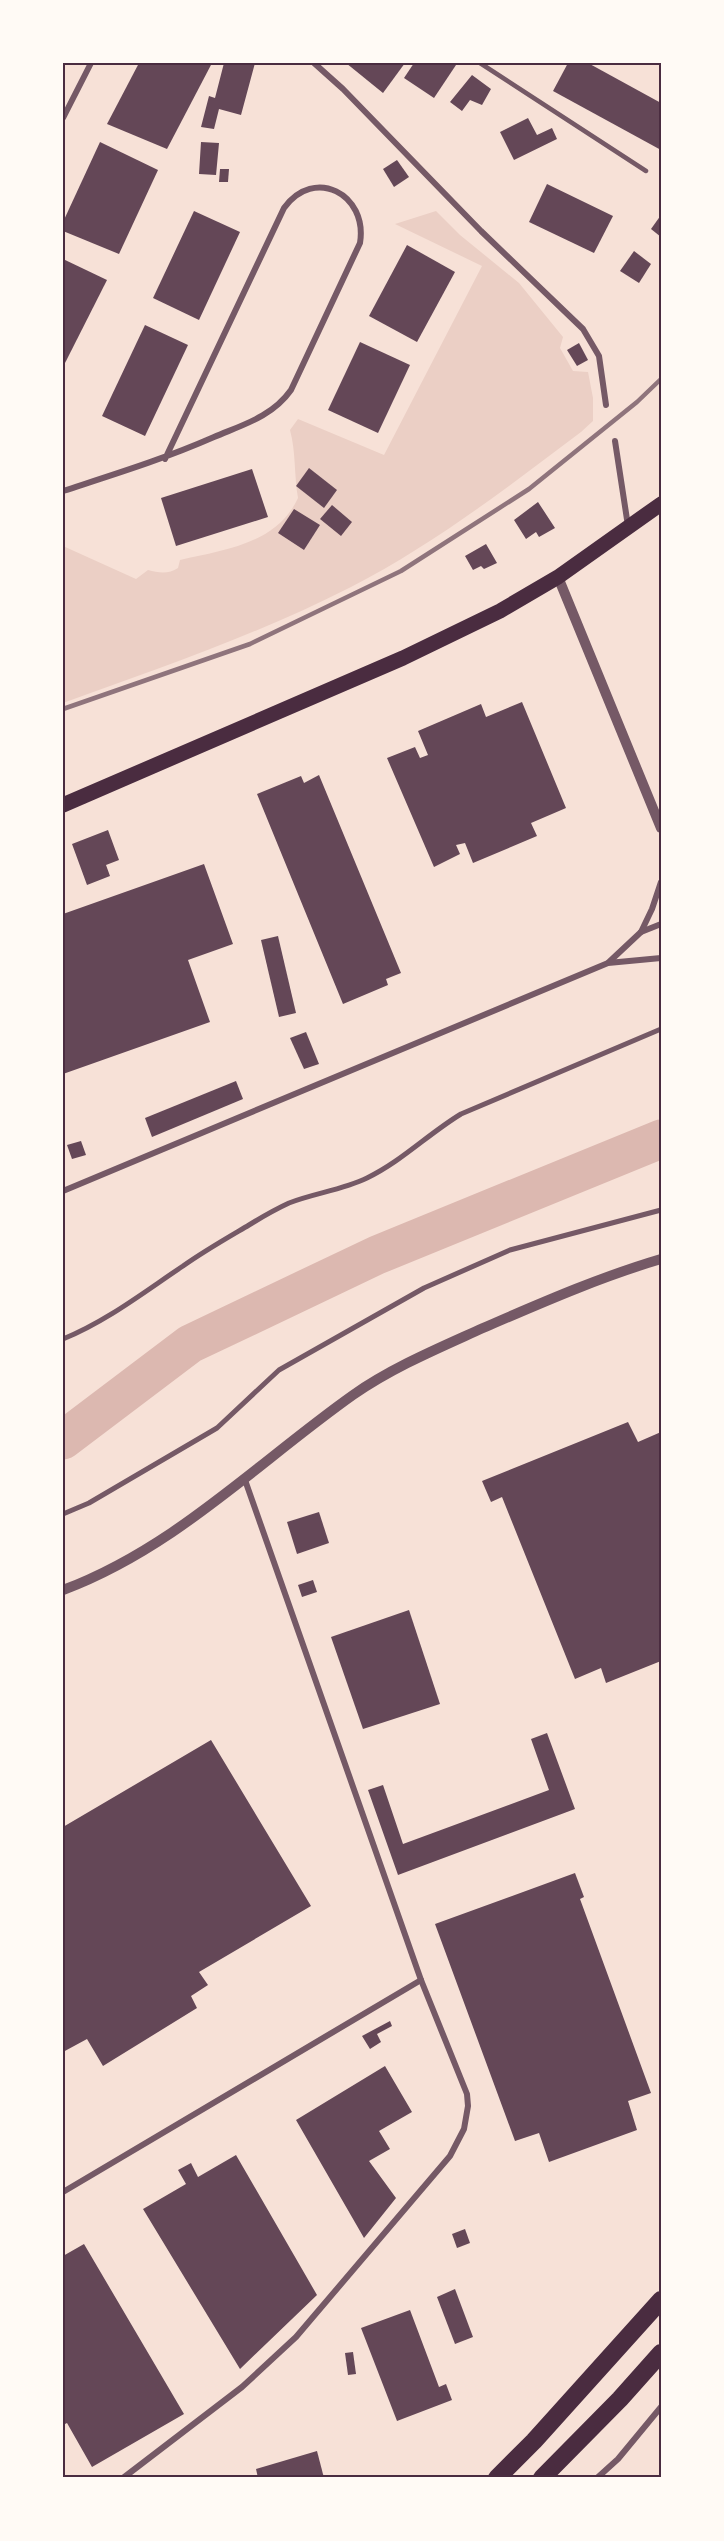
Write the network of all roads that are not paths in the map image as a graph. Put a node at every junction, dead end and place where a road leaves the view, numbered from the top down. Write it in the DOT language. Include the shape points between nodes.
graph roads {
  1 [pos="91,63"];
  2 [pos="314,63"];
  3 [pos="480,63"];
  4 [pos="63,118"];
  5 [pos="646,171"];
  6 [pos="606,405"];
  7 [pos="615,441"];
  8 [pos="165,459"];
  9 [pos="63,491"];
  10 [pos="661,504"];
  11 [pos="629,528"];
  12 [pos="558,577"];
  13 [pos="63,805"];
  14 [pos="661,828"];
  15 [pos="661,882"];
  16 [pos="661,924"];
  17 [pos="641,932"];
  18 [pos="660,957"];
  19 [pos="608,963"];
  20 [pos="661,1029"];
  21 [pos="63,1191"];
  22 [pos="661,1210"];
  23 [pos="661,1259"];
  24 [pos="63,1339"];
  25 [pos="245,1480"];
  26 [pos="63,1514"];
  27 [pos="63,1590"];
  28 [pos="422,1980"];
  29 [pos="63,2192"];
  30 [pos="661,2300"];
  31 [pos="661,2353"];
  32 [pos="661,2407"];
  33 [pos="123,2478"];
  34 [pos="497,2478"];
  35 [pos="542,2478"];
  36 [pos="597,2478"];
  1 -- 4 [label="street"];
  2 -- 6 [label="street" via="583,328 599,356"];
  3 -- 5 [label="lane"];
  7 -- 11 [label="street"];
  8 -- 8 [label="street" via="252,422 287,396 360,243 358,211 343,194 315,188 294,197 284,208"];
  8 -- 9 [label="street"];
  10 -- 11 [label="main road"];
  11 -- 12 [label="main road"];
  12 -- 13 [label="main road" via="500,611 403,658"];
  12 -- 14 [label="street"];
  15 -- 17 [label="street"];
  16 -- 17 [label="street"];
  17 -- 19 [label="street"];
  18 -- 19 [label="street"];
  19 -- 21 [label="street"];
  20 -- 24 [label="street" via="461,1114 398,1161 335,1191 290,1203 213,1247 81,1332"];
  22 -- 26 [label="street" via="510,1250 424,1288 279,1370 218,1428"];
  23 -- 25 [label="street" via="528,1308 395,1369 354,1394"];
  25 -- 27 [label="street" via="144,1551"];
  25 -- 28 [label="street"];
  28 -- 29 [label="street"];
  28 -- 33 [label="street" via="467,2094 467,2117 459,2143 296,2337 242,2387"];
  30 -- 34 [label="highway"];
  31 -- 35 [label="highway"];
  32 -- 36 [label="street"];
}
